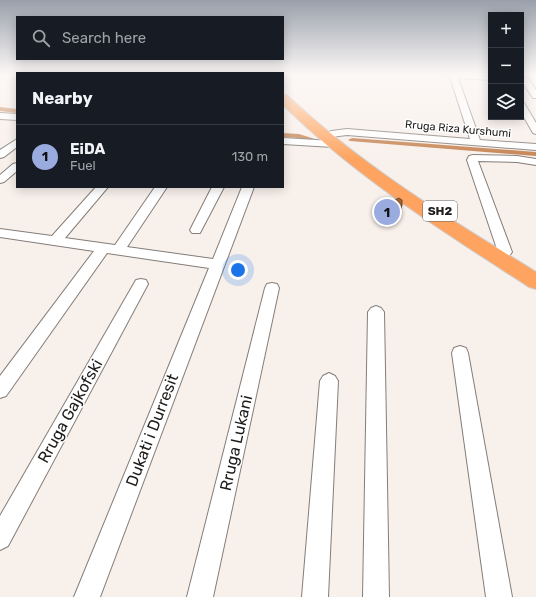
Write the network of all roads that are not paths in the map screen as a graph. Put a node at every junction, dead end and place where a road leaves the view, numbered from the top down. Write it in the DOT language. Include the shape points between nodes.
graph roads {
  1 [pos="289,103"];
  2 [pos="296,103"];
  3 [pos="463,103"];
  4 [pos="524,110"];
  5 [pos="2,117"];
  6 [pos="16,117"];
  7 [pos="536,131"];
  8 [pos="332,139"];
  9 [pos="284,141"];
  10 [pos="476,142"];
  11 [pos="16,143"];
  12 [pos="536,147"];
  13 [pos="0,155"];
  14 [pos="533,161"];
  15 [pos="16,167"];
  16 [pos="536,172"];
  17 [pos="0,180"];
  18 [pos="101,188"];
  19 [pos="160,188"];
  20 [pos="217,188"];
  21 [pos="248,188"];
  22 [pos="196,230"];
  23 [pos="2,236"];
  24 [pos="55,241"];
  25 [pos="103,248"];
  26 [pos="118,250"];
  27 [pos="505,252"];
  28 [pos="217,264"];
  29 [pos="536,269"];
  30 [pos="536,282"];
  31 [pos="141,284"];
  32 [pos="272,288"];
  33 [pos="376,312"];
  34 [pos="460,353"];
  35 [pos="329,381"];
  36 [pos="0,390"];
  37 [pos="0,538"];
  38 [pos="87,597"];
  39 [pos="200,597"];
  40 [pos="315,597"];
  41 [pos="376,597"];
  42 [pos="498,597"];
  1 -- 8 [label="highway, SH2"];
  2 -- 8 [label="highway, SH2"];
  3 -- 10 [label="street"];
  4 -- 7 [label="street"];
  5 -- 6 [label="street"];
  8 -- 9 [label="street, Rruga Riza Kurshumi"];
  8 -- 10 [label="street, Rruga Riza Kurshumi" via="347,132"];
  8 -- 27 [label="highway, SH2"];
  8 -- 30 [label="highway, SH2" via="384,182"];
  10 -- 12 [label="street, Rruga Riza Kurshumi"];
  11 -- 13 [label="street"];
  14 -- 16 [label="street"];
  14 -- 27 [label="street" via="472,158"];
  15 -- 17 [label="street"];
  18 -- 24 [label="street"];
  19 -- 26 [label="street"];
  20 -- 22 [label="street"];
  21 -- 28 [label="street, Dukati i Durresit"];
  23 -- 24 [label="street"];
  24 -- 25 [label="street"];
  25 -- 26 [label="street"];
  25 -- 36 [label="street"];
  26 -- 28 [label="street"];
  27 -- 29 [label="highway, SH2"];
  28 -- 38 [label="street, Dukati i Durresit"];
  31 -- 37 [label="street, Rruga Gajkofski"];
  32 -- 39 [label="street, Rruga Lukani"];
  33 -- 41 [label="street"];
  34 -- 42 [label="street"];
  35 -- 40 [label="street"];
}
